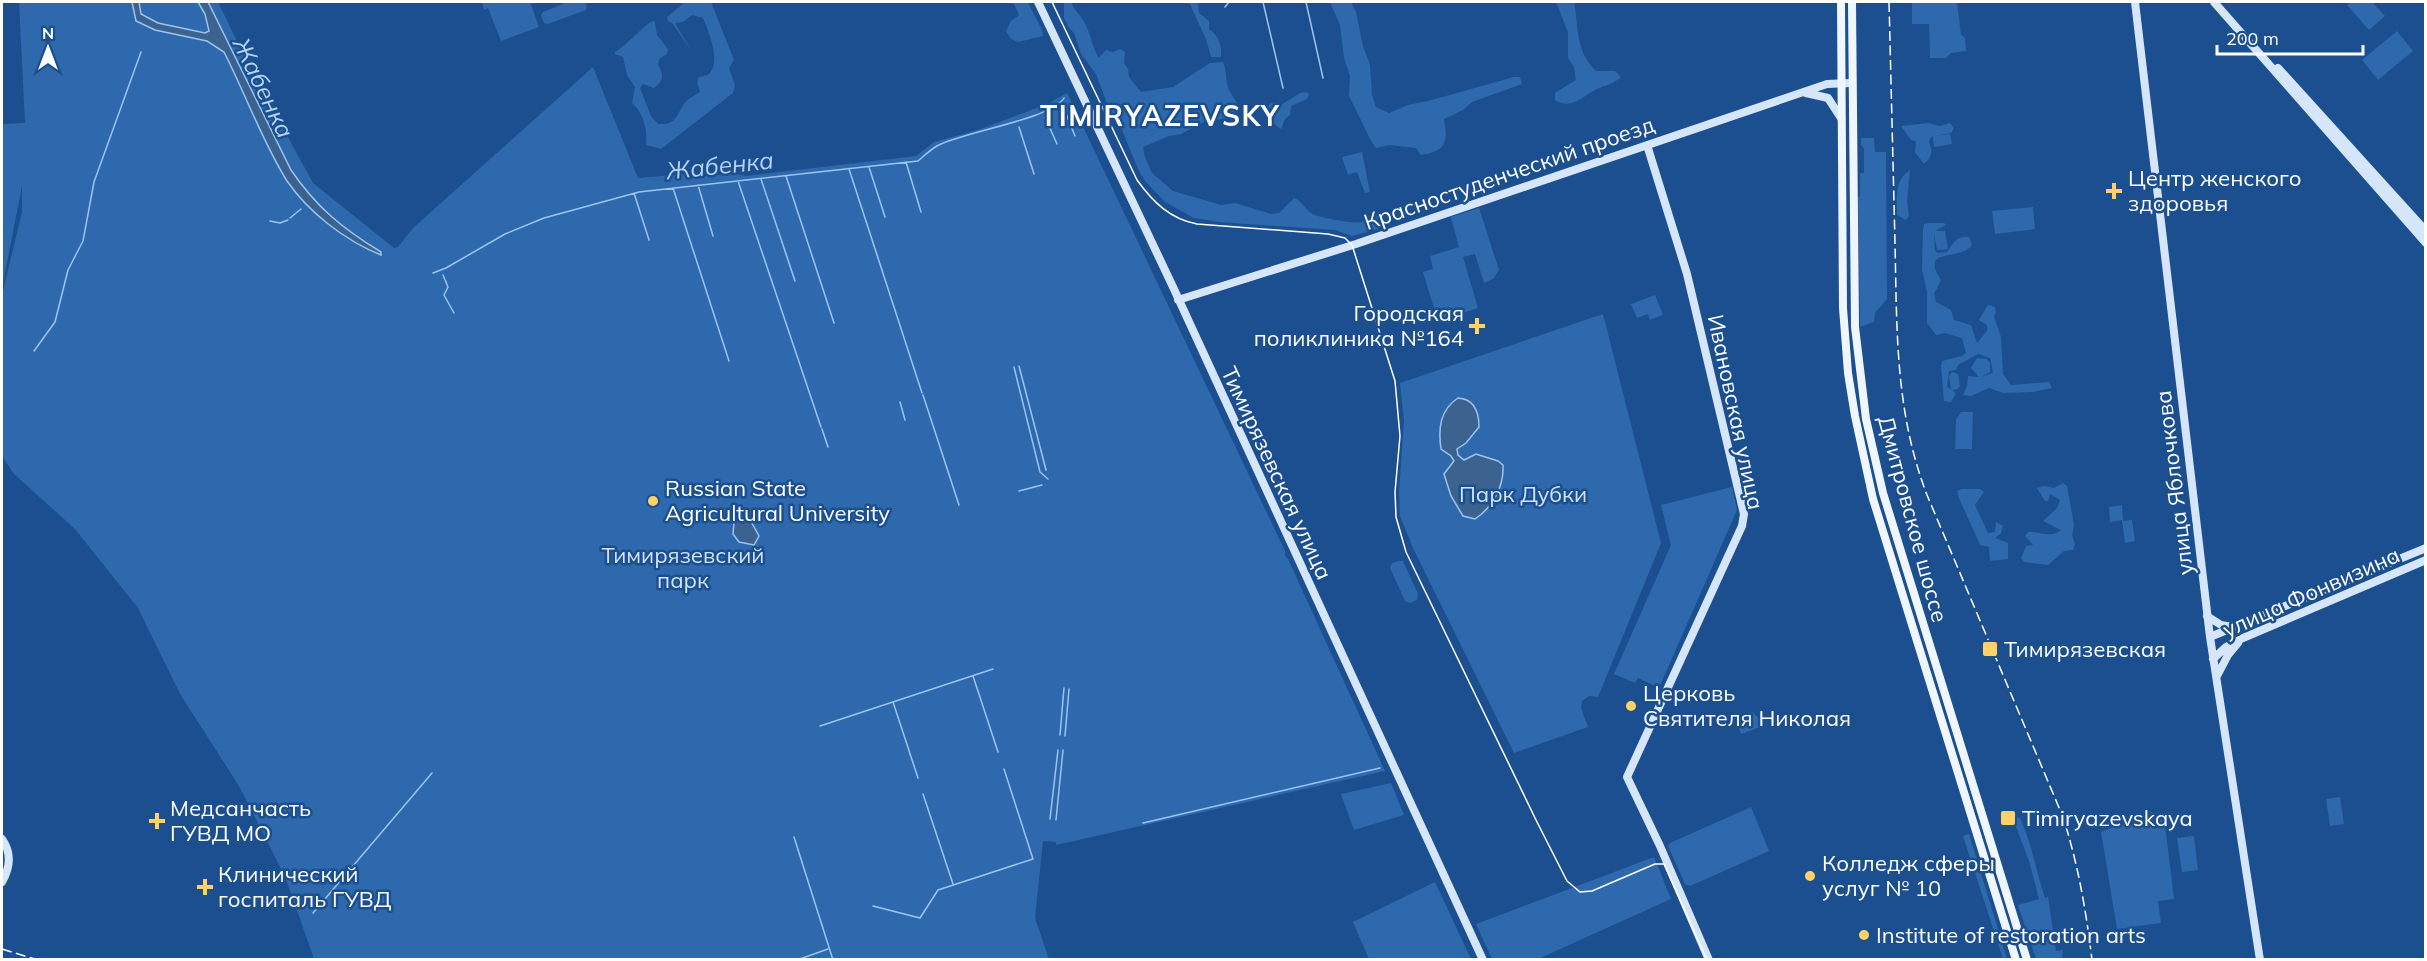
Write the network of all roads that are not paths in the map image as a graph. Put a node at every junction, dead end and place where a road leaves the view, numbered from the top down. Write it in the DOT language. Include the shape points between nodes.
graph roads {
  1 [pos="1038,2"];
  2 [pos="1841,2"];
  3 [pos="1852,2"];
  4 [pos="2135,2"];
  5 [pos="2214,2"];
  6 [pos="2220,2"];
  7 [pos="1852,83"];
  8 [pos="1841,84"];
  9 [pos="1802,92"];
  10 [pos="1841,118"];
  11 [pos="1647,145"];
  12 [pos="2426,231"];
  13 [pos="2426,243"];
  14 [pos="1178,300"];
  15 [pos="2426,548"];
  16 [pos="2426,560"];
  17 [pos="2207,616"];
  18 [pos="2234,627"];
  19 [pos="2210,637"];
  20 [pos="2243,638"];
  21 [pos="2213,659"];
  22 [pos="2216,678"];
  23 [pos="2,839"];
  24 [pos="2,882"];
  25 [pos="1483,960"];
  26 [pos="1708,960"];
  27 [pos="2016,960"];
  28 [pos="2027,960"];
  29 [pos="2260,960"];
  1 -- 14 [label="street, Тимирязевская улица"];
  2 -- 8 [label="main road, Дмитровское шоссе"];
  3 -- 7 [label="main road, Дмитровское шоссе"];
  4 -- 17 [label="street, улица Яблочкова"];
  5 -- 13 [label="street"];
  6 -- 12 [label="street"];
  7 -- 8 [label="street, Красностуденческий проезд"];
  7 -- 28 [label="main road, Дмитровское шоссе" via="1855,327 1873,451"];
  8 -- 9 [label="street, Красностуденческий проезд"];
  8 -- 10 [label="main road, Дмитровское шоссе"];
  9 -- 10 [label="street" via="1828,98"];
  9 -- 11 [label="street, Красностуденческий проезд"];
  10 -- 27 [label="main road, Дмитровское шоссе" via="1844,328 1862,454"];
  11 -- 14 [label="street, Красностуденческий проезд"];
  11 -- 26 [label="street, Ивановская улица" via="1687,274 1744,514 1742,526 1627,777"];
  14 -- 25 [label="street, Тимирязевская улица"];
  15 -- 18 [label="street, улица Фонвизина"];
  16 -- 20 [label="street, улица Фонвизина"];
  17 -- 18 [label="street" via="2221,625"];
  17 -- 19 [label="street, улица Яблочкова"];
  18 -- 19 [label="street, улица Фонвизина"];
  19 -- 21 [label="street, улица Яблочкова"];
  20 -- 21 [label="street, улица Фонвизина"];
  20 -- 22 [label="street"];
  21 -- 22 [label="street, улица Яблочкова"];
  22 -- 29 [label="street, улица Яблочкова"];
  23 -- 24 [label="street" via="8,849 8,868"];
}
